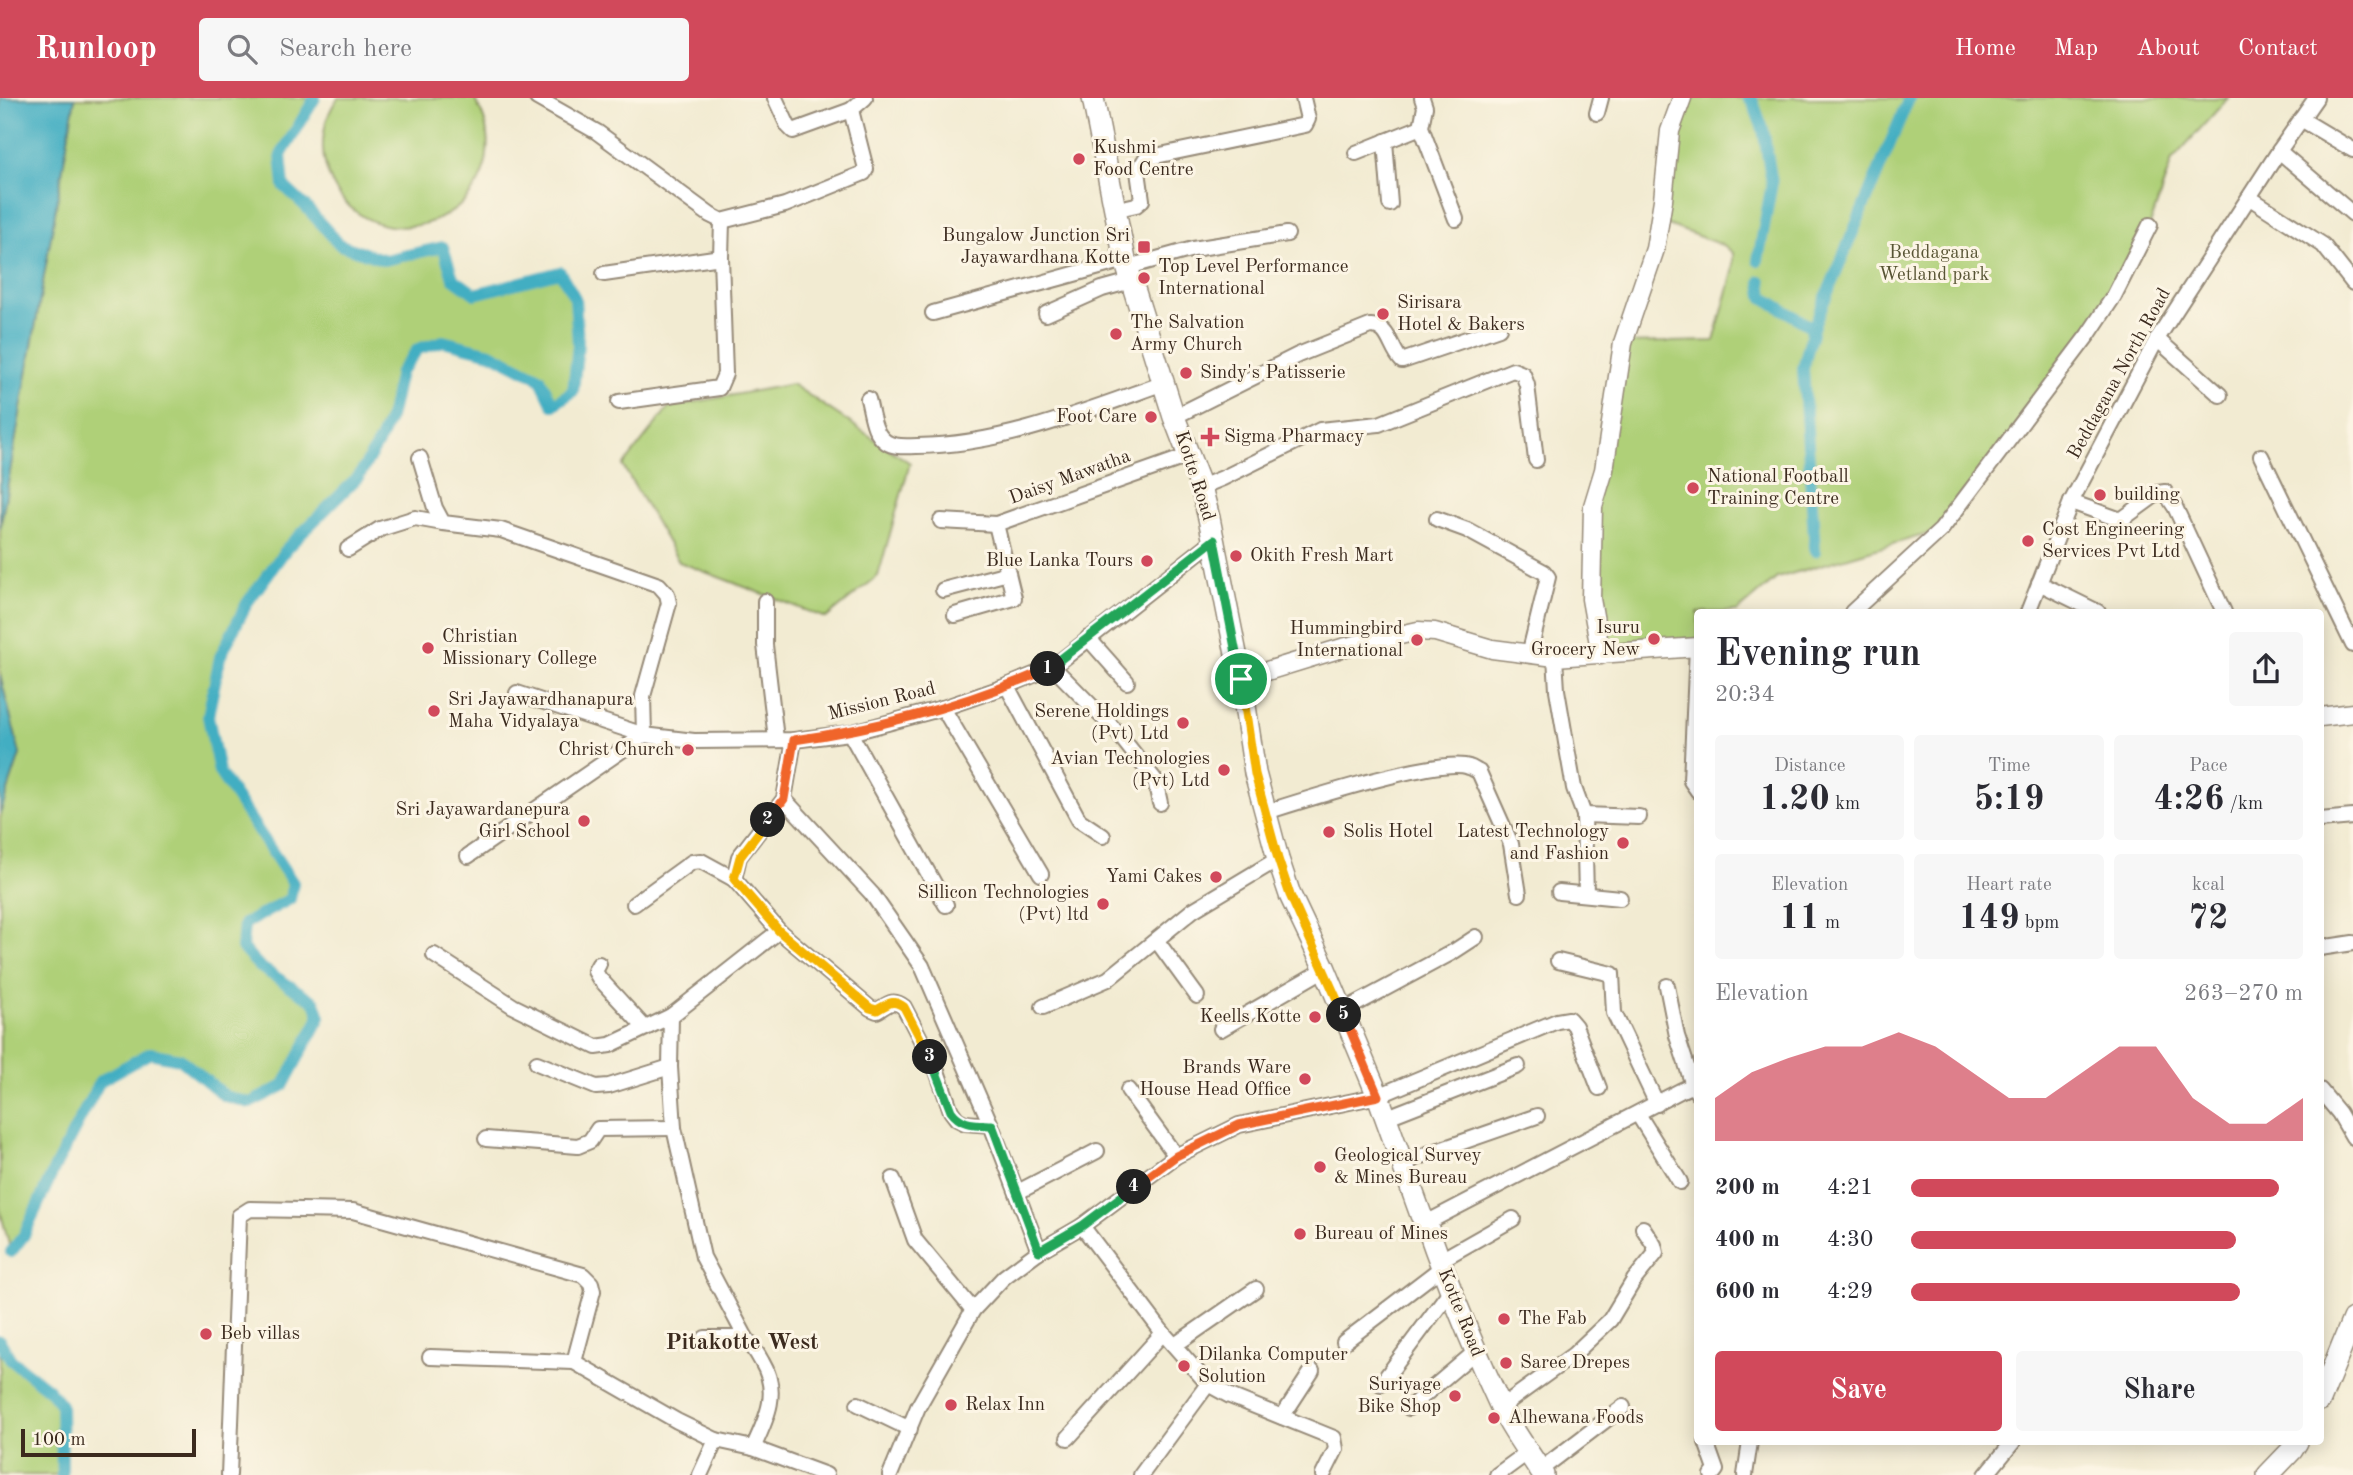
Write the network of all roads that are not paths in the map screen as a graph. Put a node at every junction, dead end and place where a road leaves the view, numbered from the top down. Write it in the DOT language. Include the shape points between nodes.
graph roads {
  1 [pos="537,98"];
  2 [pos="775,98"];
  3 [pos="865,98"];
  4 [pos="1093,98"];
  5 [pos="1303,98"];
  6 [pos="1601,98"];
  7 [pos="1682,98"];
  8 [pos="2316,98"];
  9 [pos="1426,101"];
  10 [pos="851,110"];
  11 [pos="1597,113"];
  12 [pos="2301,119"];
  13 [pos="1421,127"];
  14 [pos="1385,141"];
  15 [pos="2279,150"];
  16 [pos="2353,150"];
  17 [pos="1356,152"];
  18 [pos="2250,198"];
  19 [pos="1390,204"];
  20 [pos="1114,211"];
  21 [pos="2353,214"];
  22 [pos="1456,219"];
  23 [pos="722,221"];
  24 [pos="2150,225"];
  25 [pos="1287,234"];
  26 [pos="721,257"];
  27 [pos="1128,269"];
  28 [pos="604,274"];
  29 [pos="2353,284"];
  30 [pos="933,313"];
  31 [pos="1046,314"];
  32 [pos="1499,328"];
  33 [pos="2157,338"];
  34 [pos="1164,383"];
  35 [pos="2220,396"];
  36 [pos="869,399"];
  37 [pos="619,402"];
  38 [pos="1174,417"];
  39 [pos="1188,456"];
  40 [pos="2261,456"];
  41 [pos="420,458"];
  42 [pos="1536,460"];
  43 [pos="1201,487"];
  44 [pos="2071,502"];
  45 [pos="1437,519"];
  46 [pos="941,522"];
  47 [pos="443,523"];
  48 [pos="996,524"];
  49 [pos="1214,540"];
  50 [pos="348,548"];
  51 [pos="1008,573"];
  52 [pos="2039,583"];
  53 [pos="943,590"];
  54 [pos="765,601"];
  55 [pos="1855,609"];
  56 [pos="2029,609"];
  57 [pos="2092,609"];
  58 [pos="2223,609"];
  59 [pos="955,615"];
  60 [pos="1088,638"];
  61 [pos="2353,645"];
  62 [pos="1694,647"];
  63 [pos="1529,655"];
  64 [pos="1601,655"];
  65 [pos="1555,657"];
  66 [pos="1053,667"];
  67 [pos="1241,679"];
  68 [pos="1127,682"];
  69 [pos="1007,686"];
  70 [pos="516,693"];
  71 [pos="943,708"];
  72 [pos="2353,713"];
  73 [pos="1694,714"];
  74 [pos="2324,717"];
  75 [pos="850,733"];
  76 [pos="644,735"];
  77 [pos="776,740"];
  78 [pos="794,740"];
  79 [pos="1694,785"];
  80 [pos="784,799"];
  81 [pos="1160,803"];
  82 [pos="1266,812"];
  83 [pos="1584,815"];
  84 [pos="1639,817"];
  85 [pos="2353,817"];
  86 [pos="2324,820"];
  87 [pos="1102,836"];
  88 [pos="468,856"];
  89 [pos="1278,859"];
  90 [pos="1041,874"];
  91 [pos="734,879"];
  92 [pos="1559,892"];
  93 [pos="1519,894"];
  94 [pos="1586,894"];
  95 [pos="1620,898"];
  96 [pos="635,904"];
  97 [pos="946,905"];
  98 [pos="779,931"];
  99 [pos="1476,937"];
  100 [pos="1157,941"];
  101 [pos="2353,943"];
  102 [pos="2324,947"];
  103 [pos="433,955"];
  104 [pos="1558,961"];
  105 [pos="599,964"];
  106 [pos="1325,969"];
  107 [pos="1667,986"];
  108 [pos="1197,996"];
  109 [pos="1043,1007"];
  110 [pos="1343,1011"];
  111 [pos="671,1016"];
  112 [pos="645,1028"];
  113 [pos="1220,1030"];
  114 [pos="537,1063"];
  115 [pos="1518,1066"];
  116 [pos="670,1067"];
  117 [pos="1694,1087"];
  118 [pos="1600,1088"];
  119 [pos="1128,1090"];
  120 [pos="1694,1090"];
  121 [pos="2324,1095"];
  122 [pos="1378,1096"];
  123 [pos="1657,1104"];
  124 [pos="1638,1114"];
  125 [pos="1537,1116"];
  126 [pos="1385,1118"];
  127 [pos="992,1125"];
  128 [pos="674,1128"];
  129 [pos="2353,1137"];
  130 [pos="486,1139"];
  131 [pos="1097,1151"];
  132 [pos="1176,1156"];
  133 [pos="1402,1163"];
  134 [pos="893,1179"];
  135 [pos="1680,1182"];
  136 [pos="1018,1192"];
  137 [pos="1513,1219"];
  138 [pos="1426,1223"];
  139 [pos="1082,1226"];
  140 [pos="1643,1228"];
  141 [pos="1039,1251"];
  142 [pos="1440,1264"];
  143 [pos="1256,1289"];
  144 [pos="1451,1290"];
  145 [pos="973,1310"];
  146 [pos="2352,1327"];
  147 [pos="1163,1333"];
  148 [pos="705,1338"];
  149 [pos="746,1338"];
  150 [pos="1344,1342"];
  151 [pos="1175,1345"];
  152 [pos="1475,1352"];
  153 [pos="430,1357"];
  154 [pos="574,1362"];
  155 [pos="1312,1371"];
  156 [pos="1208,1384"];
  157 [pos="1381,1384"];
  158 [pos="2324,1391"];
  159 [pos="858,1404"];
  160 [pos="1623,1407"];
  161 [pos="1409,1408"];
  162 [pos="1501,1408"];
  163 [pos="1282,1417"];
  164 [pos="910,1429"];
  165 [pos="1068,1438"];
  166 [pos="716,1440"];
  167 [pos="1707,1445"];
  168 [pos="1750,1445"];
  169 [pos="2011,1445"];
  170 [pos="2295,1445"];
  171 [pos="753,1448"];
  172 [pos="1536,1466"];
  173 [pos="229,1475"];
  174 [pos="700,1475"];
  175 [pos="826,1475"];
  176 [pos="890,1475"];
  177 [pos="1141,1475"];
  178 [pos="1323,1475"];
  179 [pos="1497,1475"];
  180 [pos="1712,1475"];
  181 [pos="1745,1475"];
  182 [pos="1986,1475"];
  183 [pos="2268,1475"];
  1 -- 23 [label="street" via="597,132"];
  2 -- 10 [label="street" via="793,131"];
  3 -- 10 [label="street"];
  4 -- 20 [label="main road, Kotte Road"];
  5 -- 20 [label="street" via="1305,125 1146,158 1138,171 1142,200"];
  6 -- 11 [label="street"];
  7 -- 64 [label="street" via="1670,131 1654,249 1623,343 1604,470 1593,506 1591,598"];
  8 -- 12 [label="street, Beddagana North Road"];
  9 -- 13 [label="street"];
  10 -- 23 [label="street" via="864,173 785,205"];
  12 -- 15 [label="street, Beddagana North Road"];
  12 -- 16 [label="street"];
  13 -- 14 [label="street"];
  13 -- 22 [label="street"];
  14 -- 17 [label="street"];
  14 -- 19 [label="street"];
  15 -- 18 [label="street, Beddagana North Road"];
  15 -- 21 [label="street"];
  18 -- 29 [label="street" via="2323,245"];
  18 -- 33 [label="street, Beddagana North Road"];
  20 -- 27 [label="main road, Kotte Road"];
  23 -- 26 [label="street"];
  24 -- 55 [label="street" via="2094,326 1941,530"];
  25 -- 27 [label="street" via="1193,249"];
  26 -- 28 [label="street"];
  26 -- 37 [label="street" via="725,374 719,388"];
  27 -- 30 [label="street"];
  27 -- 31 [label="street" via="1102,289"];
  27 -- 34 [label="main road, Kotte Road"];
  32 -- 38 [label="street" via="1400,361 1383,329 1370,327 1298,355"];
  33 -- 35 [label="street"];
  33 -- 44 [label="street, Beddagana North Road"];
  34 -- 36 [label="street" via="1054,422 934,446 885,442 875,430"];
  34 -- 38 [label="main road, Kotte Road"];
  38 -- 39 [label="main road, Kotte Road"];
  39 -- 43 [label="main road, Kotte Road"];
  39 -- 48 [label="street, Daisy Mawatha"];
  40 -- 61 [label="street"];
  41 -- 47 [label="street"];
  42 -- 43 [label="street" via="1527,385 1523,374 1513,370 1379,424 1320,430"];
  43 -- 49 [label="main road, Kotte Road"];
  44 -- 52 [label="street, Beddagana North Road"];
  44 -- 58 [label="street" via="2121,520 2165,492"];
  45 -- 63 [label="street" via="1467,530 1548,577"];
  46 -- 48 [label="street"];
  47 -- 50 [label="street" via="415,519 380,529"];
  47 -- 76 [label="street" via="501,530 659,585 669,603 643,696"];
  48 -- 51 [label="street, Daisy Mawatha"];
  49 -- 60 [label="street, Mission Road"];
  49 -- 67 [label="main road, Kotte Road"];
  51 -- 53 [label="street"];
  51 -- 59 [label="street, Daisy Mawatha" via="1014,598"];
  52 -- 56 [label="street, Beddagana North Road"];
  52 -- 57 [label="street"];
  54 -- 77 [label="street"];
  60 -- 66 [label="street, Mission Road"];
  60 -- 68 [label="street"];
  62 -- 64 [label="street"];
  63 -- 65 [label="street"];
  63 -- 67 [label="street" via="1418,631"];
  64 -- 65 [label="street"];
  65 -- 83 [label="street" via="1572,777"];
  66 -- 69 [label="street, Mission Road"];
  66 -- 81 [label="street" via="1117,732 1155,780"];
  67 -- 82 [label="main road, Kotte Road" via="1255,774"];
  69 -- 71 [label="street, Mission Road"];
  69 -- 87 [label="street" via="1079,820"];
  70 -- 76 [label="street, Mission Road"];
  71 -- 75 [label="street, Mission Road"];
  71 -- 90 [label="street"];
  72 -- 74 [label="street"];
  73 -- 79 [label="street"];
  75 -- 78 [label="street, Mission Road"];
  75 -- 97 [label="street"];
  76 -- 77 [label="street, Mission Road" via="694,741"];
  76 -- 88 [label="street"];
  77 -- 78 [label="street, Mission Road"];
  78 -- 80 [label="street"];
  80 -- 91 [label="street" via="740,857"];
  80 -- 127 [label="street" via="872,894 922,966"];
  82 -- 89 [label="main road, Kotte Road"];
  82 -- 93 [label="street" via="1433,767 1468,766 1479,772 1511,844"];
  83 -- 84 [label="street"];
  83 -- 94 [label="street"];
  85 -- 86 [label="street"];
  89 -- 100 [label="street" via="1193,910"];
  89 -- 106 [label="main road, Kotte Road"];
  91 -- 96 [label="street" via="701,861 692,862"];
  91 -- 98 [label="street"];
  92 -- 94 [label="street"];
  94 -- 95 [label="street"];
  98 -- 111 [label="street"];
  98 -- 127 [label="street" via="870,1008 877,1010 892,1001 904,1007 937,1071 951,1111 965,1123"];
  99 -- 110 [label="street"];
  100 -- 108 [label="street"];
  100 -- 109 [label="street" via="1108,979"];
  101 -- 102 [label="street"];
  103 -- 112 [label="street" via="513,1006 596,1047"];
  104 -- 123 [label="street" via="1612,974 1614,1013"];
  105 -- 112 [label="street" via="599,978"];
  106 -- 110 [label="main road, Kotte Road"];
  106 -- 113 [label="street"];
  107 -- 117 [label="street"];
  110 -- 122 [label="main road, Kotte Road"];
  111 -- 112 [label="street"];
  111 -- 116 [label="street"];
  114 -- 116 [label="street" via="596,1087"];
  115 -- 126 [label="street"];
  116 -- 128 [label="street"];
  118 -- 122 [label="street" via="1569,1019"];
  119 -- 132 [label="street"];
  120 -- 123 [label="street"];
  121 -- 129 [label="street"];
  122 -- 126 [label="main road, Kotte Road"];
  122 -- 132 [label="street" via="1239,1125"];
  123 -- 124 [label="street"];
  124 -- 135 [label="street"];
  124 -- 138 [label="street"];
  125 -- 133 [label="street"];
  126 -- 133 [label="main road, Kotte Road"];
  127 -- 136 [label="street"];
  128 -- 130 [label="street" via="598,1129 590,1141 578,1146"];
  128 -- 149 [label="street" via="703,1257"];
  131 -- 136 [label="street"];
  132 -- 139 [label="street"];
  133 -- 138 [label="main road, Kotte Road"];
  134 -- 145 [label="street" via="915,1240"];
  136 -- 141 [label="street"];
  137 -- 142 [label="street"];
  138 -- 142 [label="main road, Kotte Road"];
  139 -- 141 [label="street"];
  139 -- 147 [label="street"];
  140 -- 162 [label="street" via="1656,1254 1610,1320 1573,1355"];
  141 -- 145 [label="street" via="1004,1277"];
  142 -- 144 [label="main road, Kotte Road"];
  142 -- 150 [label="street"];
  143 -- 151 [label="street"];
  144 -- 152 [label="main road, Kotte Road"];
  144 -- 157 [label="street"];
  145 -- 164 [label="street"];
  146 -- 158 [label="main road"];
  147 -- 151 [label="street"];
  147 -- 165 [label="street"];
  148 -- 149 [label="street"];
  149 -- 171 [label="street" via="768,1372 772,1393"];
  151 -- 156 [label="street"];
  152 -- 161 [label="street"];
  152 -- 162 [label="main road, Kotte Road"];
  153 -- 154 [label="street"];
  154 -- 166 [label="street"];
  154 -- 173 [label="street" via="593,1291 583,1275 353,1211 250,1209 239,1216"];
  155 -- 163 [label="street"];
  156 -- 163 [label="street"];
  156 -- 177 [label="street"];
  159 -- 164 [label="street"];
  160 -- 172 [label="street"];
  162 -- 172 [label="main road, Kotte Road"];
  163 -- 178 [label="street" via="1334,1438 1336,1449"];
  164 -- 176 [label="street"];
  166 -- 171 [label="street"];
  166 -- 174 [label="street"];
  167 -- 180 [label="street" via="1716,1470"];
  168 -- 181 [label="street"];
  169 -- 182 [label="street"];
  170 -- 183 [label="main road"];
  171 -- 175 [label="street"];
  172 -- 179 [label="street"];
}
